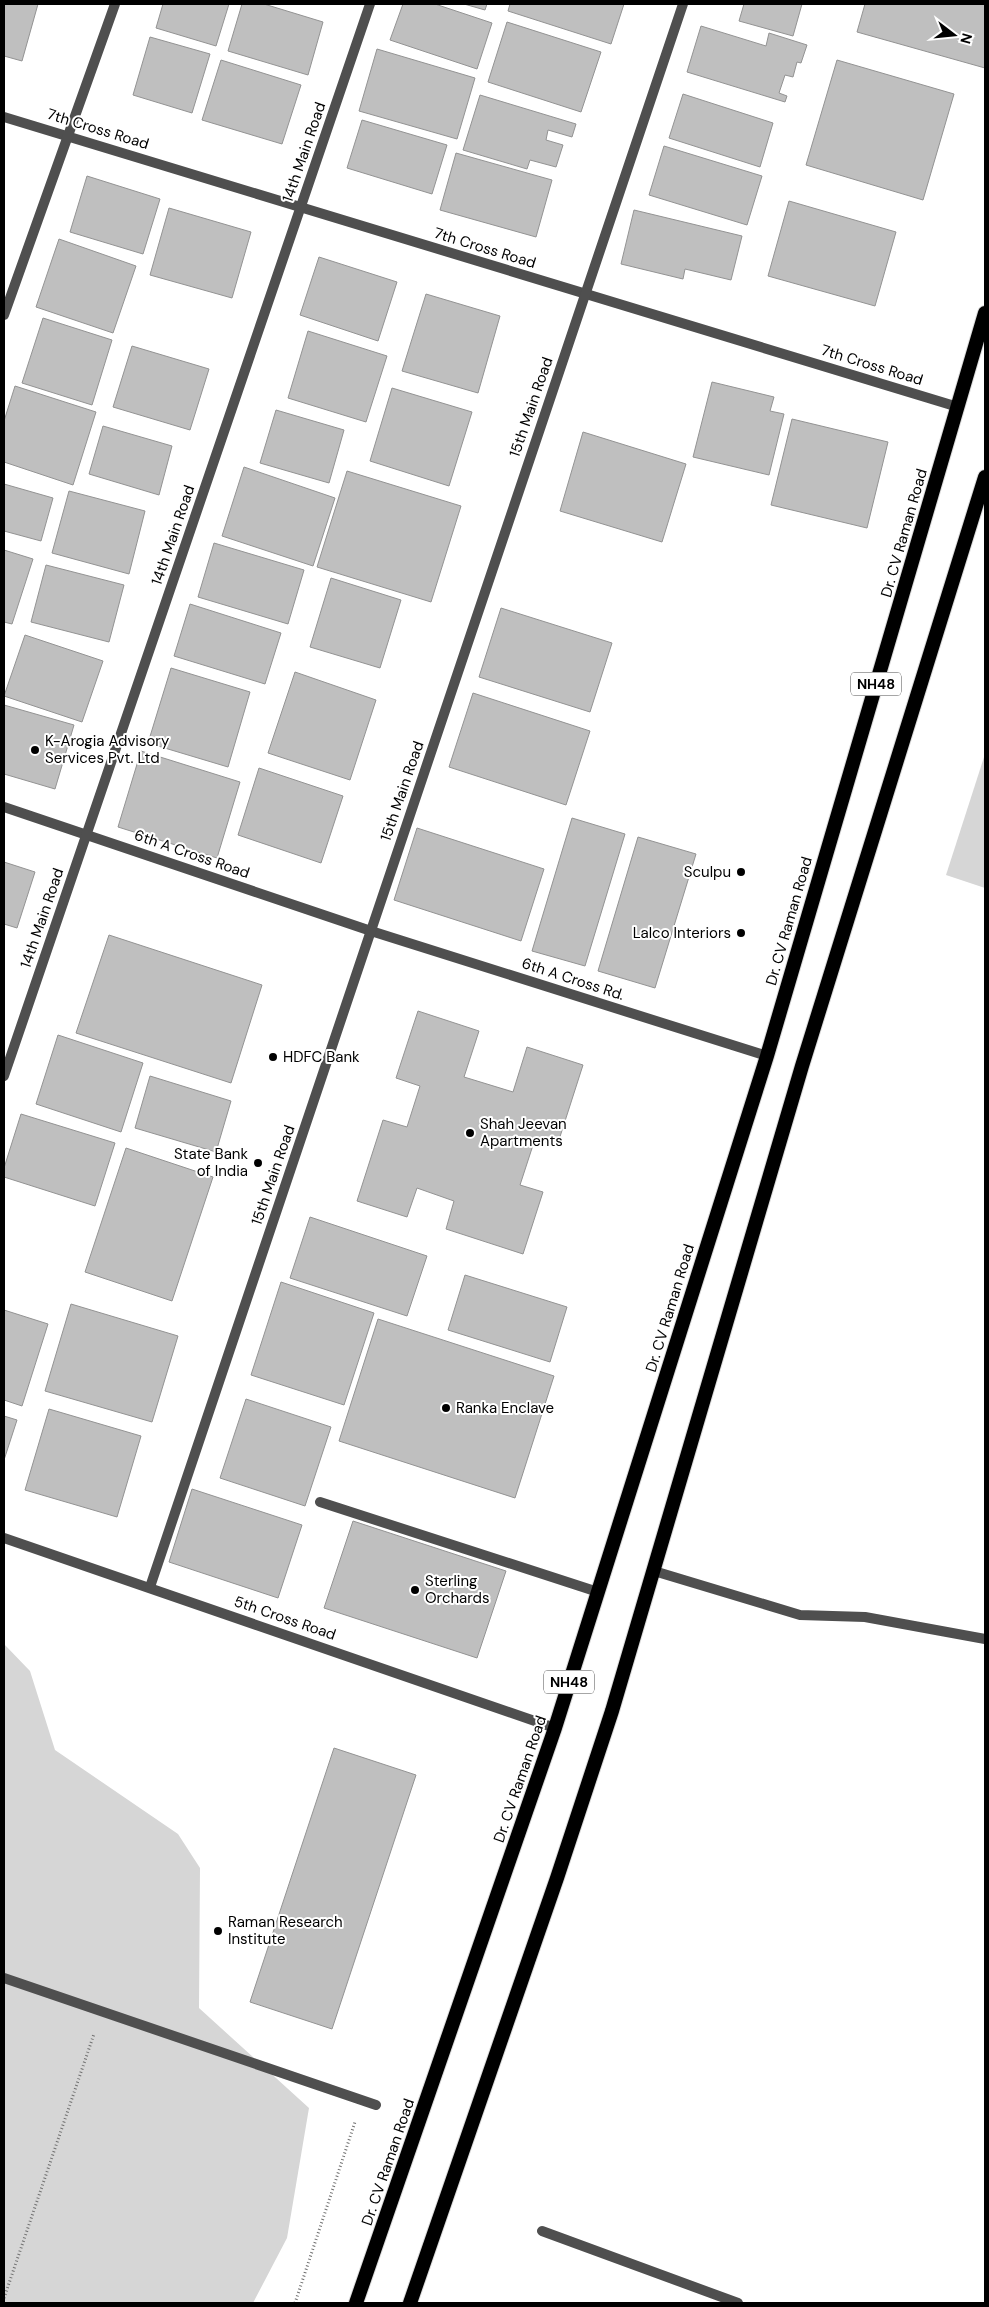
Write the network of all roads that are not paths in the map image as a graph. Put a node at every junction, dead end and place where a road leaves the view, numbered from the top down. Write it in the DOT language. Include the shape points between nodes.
graph roads {
  1 [pos="114,4"];
  2 [pos="370,4"];
  3 [pos="683,4"];
  4 [pos="4,116"];
  5 [pos="68,136"];
  6 [pos="301,208"];
  7 [pos="585,294"];
  8 [pos="985,313"];
  9 [pos="4,315"];
  10 [pos="958,407"];
  11 [pos="985,477"];
  12 [pos="4,807"];
  13 [pos="86,834"];
  14 [pos="371,931"];
  15 [pos="767,1056"];
  16 [pos="4,1076"];
  17 [pos="320,1502"];
  18 [pos="4,1538"];
  19 [pos="654,1571"];
  20 [pos="150,1587"];
  21 [pos="598,1592"];
  22 [pos="985,1639"];
  23 [pos="555,1728"];
  24 [pos="4,1978"];
  25 [pos="376,2105"];
  26 [pos="542,2232"];
  27 [pos="356,2303"];
  28 [pos="410,2303"];
  29 [pos="738,2303"];
  1 -- 5 [label="street"];
  2 -- 6 [label="street, 14th Main Road"];
  3 -- 7 [label="street, 15th Main Road"];
  4 -- 5 [label="street, 7th Cross Road"];
  5 -- 6 [label="street, 7th Cross Road"];
  5 -- 9 [label="street"];
  6 -- 7 [label="street, 7th Cross Road"];
  6 -- 13 [label="street, 14th Main Road"];
  7 -- 10 [label="street, 7th Cross Road"];
  7 -- 14 [label="street, 15th Main Road"];
  8 -- 10 [label="highway, Dr. CV Raman Road / NH48"];
  10 -- 15 [label="highway, Dr. CV Raman Road / NH48"];
  11 -- 19 [label="highway, NH48" via="802,1066"];
  12 -- 13 [label="street, 6th A Cross Road"];
  13 -- 14 [label="street, 6th A Cross Road"];
  13 -- 16 [label="street, 14th Main Road"];
  14 -- 15 [label="street, 6th A Cross Rd."];
  14 -- 20 [label="street, 15th Main Road"];
  15 -- 21 [label="highway, Dr. CV Raman Road / NH48"];
  17 -- 21 [label="street"];
  18 -- 20 [label="street, 5th Cross Road"];
  19 -- 22 [label="street" via="800,1616 865,1617"];
  19 -- 28 [label="highway, NH48" via="557,1878"];
  20 -- 23 [label="street, 5th Cross Road"];
  21 -- 23 [label="highway, Dr. CV Raman Road / NH48"];
  23 -- 27 [label="highway, Dr. CV Raman Road / NH48"];
  24 -- 25 [label="street"];
  26 -- 29 [label="street"];
}
